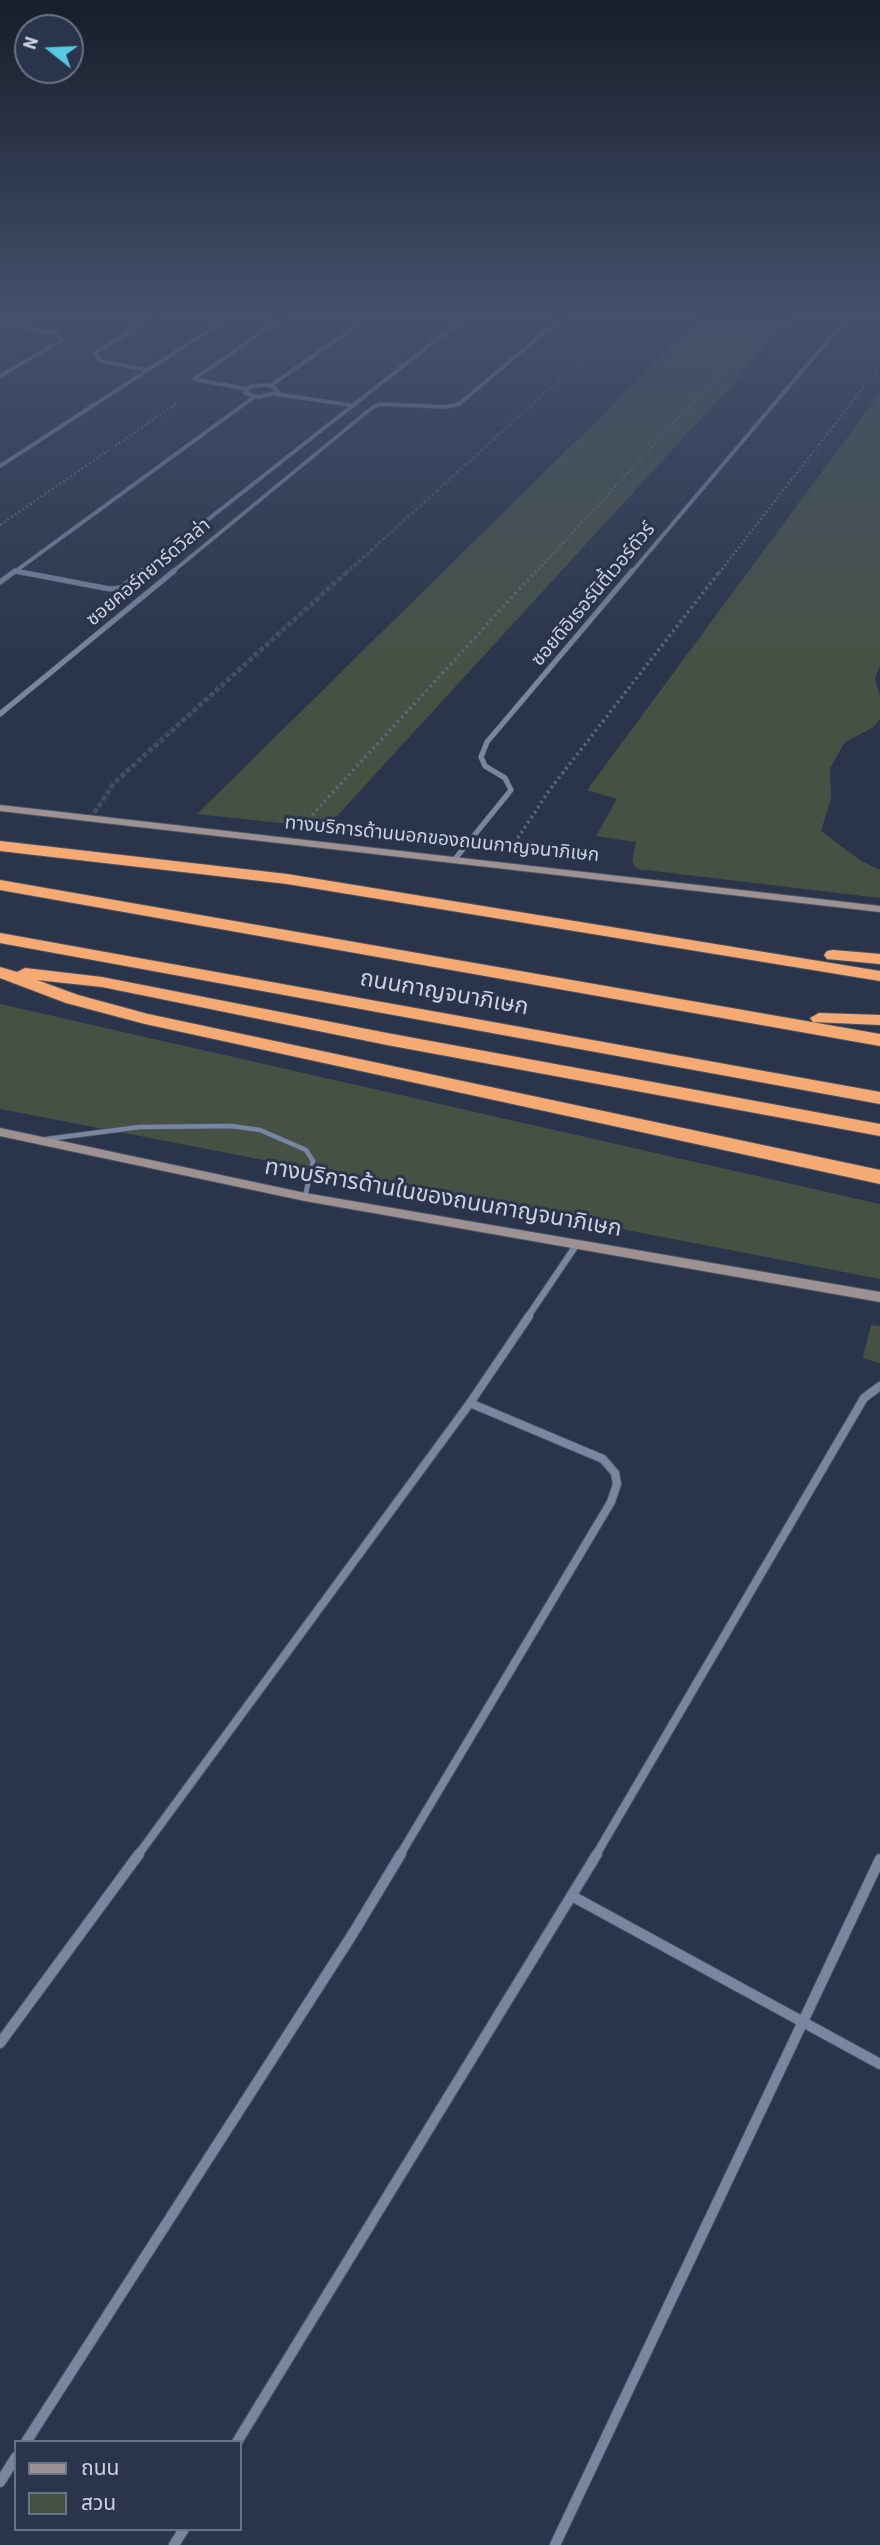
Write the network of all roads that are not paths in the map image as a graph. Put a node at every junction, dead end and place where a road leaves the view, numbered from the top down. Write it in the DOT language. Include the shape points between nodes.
graph roads {
  1 [pos="45,437"];
  2 [pos="199,437"];
  3 [pos="310,437"];
  4 [pos="336,437"];
  5 [pos="746,437"];
  6 [pos="0,466"];
  7 [pos="14,571"];
  8 [pos="0,582"];
  9 [pos="0,714"];
  10 [pos="0,808"];
  11 [pos="0,846"];
  12 [pos="456,859"];
  13 [pos="0,885"];
  14 [pos="880,909"];
  15 [pos="0,938"];
  16 [pos="698,945"];
  17 [pos="880,959"];
  18 [pos="0,971"];
  19 [pos="880,976"];
  20 [pos="754,1016"];
  21 [pos="880,1020"];
  22 [pos="880,1040"];
  23 [pos="880,1098"];
  24 [pos="880,1130"];
  25 [pos="0,1132"];
  26 [pos="33,1141"];
  27 [pos="880,1177"];
  28 [pos="305,1197"];
  29 [pos="577,1244"];
  30 [pos="880,1297"];
  31 [pos="880,1386"];
  32 [pos="470,1403"];
  33 [pos="880,1859"];
  34 [pos="572,1896"];
  35 [pos="801,2021"];
  36 [pos="0,2043"];
  37 [pos="880,2064"];
  38 [pos="27,2440"];
  39 [pos="238,2440"];
  40 [pos="14,2460"];
  41 [pos="0,2482"];
  42 [pos="555,2545"];
  1 -- 6 [label="street"];
  2 -- 7 [label="street"];
  3 -- 7 [label="street" via="121,588"];
  4 -- 9 [label="street, ซอยคอร์ทยาร์ดวิลล่า"];
  5 -- 12 [label="street, ซอยดิอิเธอร์นิตี้เวอร์ดัวร์" via="487,742 481,757 485,766 505,778 511,790"];
  7 -- 8 [label="street"];
  10 -- 12 [label="main road, ทางบริการด้านนอกของถนนกาญจนาภิเษก"];
  11 -- 16 [label="highway" via="287,879"];
  12 -- 14 [label="main road, ทางบริการด้านนอกของถนนกาญจนาภิเษก"];
  13 -- 20 [label="highway, ถนนกาญจนาภิเษก"];
  15 -- 23 [label="highway, ถนนกาญจนาภิเษก"];
  16 -- 17 [label="highway"];
  16 -- 19 [label="highway"];
  18 -- 24 [label="highway" via="102,982"];
  18 -- 27 [label="highway" via="72,999 145,1019"];
  20 -- 21 [label="highway"];
  20 -- 22 [label="highway, ถนนกาญจนาภิเษก"];
  25 -- 26 [label="main road, ทางบริการด้านในของถนนกาญจนาภิเษก"];
  26 -- 28 [label="main road, ทางบริการด้านในของถนนกาญจนาภิเษก"];
  26 -- 28 [label="lane" via="140,1127 260,1130 306,1150 313,1161"];
  28 -- 29 [label="main road, ทางบริการด้านในของถนนกาญจนาภิเษก"];
  29 -- 30 [label="main road, ทางบริการด้านในของถนนกาญจนาภิเษก"];
  29 -- 32 [label="street"];
  31 -- 34 [label="street" via="864,1398"];
  32 -- 36 [label="street"];
  32 -- 38 [label="street" via="603,1459 615,1473 611,1502 352,1934"];
  33 -- 35 [label="street"];
  34 -- 35 [label="street"];
  34 -- 39 [label="street"];
  35 -- 37 [label="street"];
  35 -- 42 [label="street"];
  40 -- 41 [label="street"];
}
